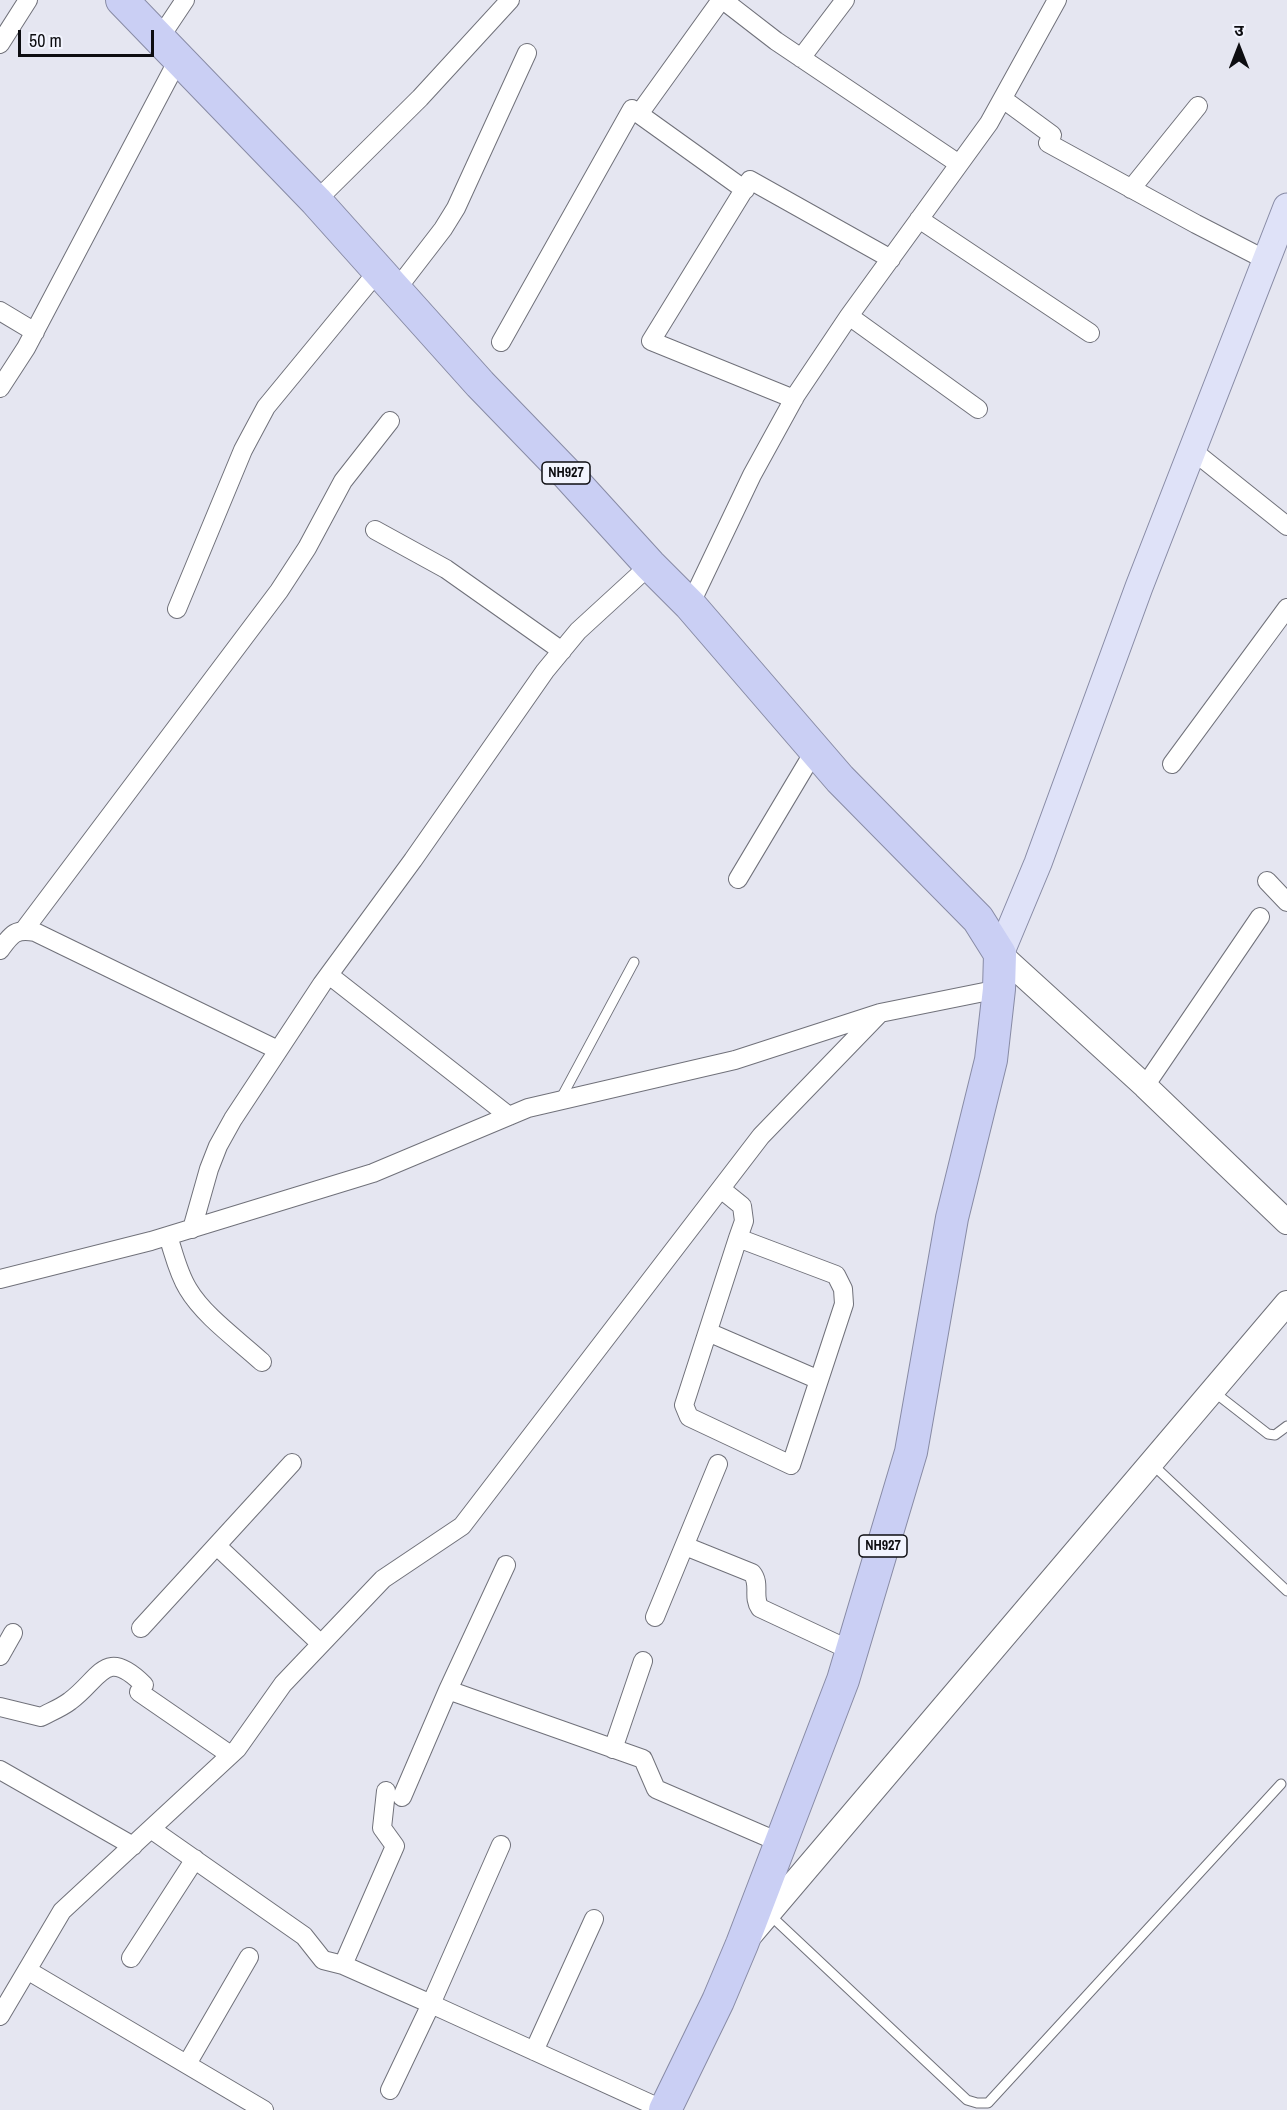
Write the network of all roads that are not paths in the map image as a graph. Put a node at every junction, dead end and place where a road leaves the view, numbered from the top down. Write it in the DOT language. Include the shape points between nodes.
graph roads {
  1 [pos="28,0"];
  2 [pos="122,0"];
  3 [pos="186,0"];
  4 [pos="510,0"];
  5 [pos="722,0"];
  6 [pos="845,0"];
  7 [pos="1058,0"];
  8 [pos="0,44"];
  9 [pos="169,49"];
  10 [pos="527,52"];
  11 [pos="801,58"];
  12 [pos="1003,99"];
  13 [pos="1198,106"];
  14 [pos="639,114"];
  15 [pos="959,164"];
  16 [pos="1131,189"];
  17 [pos="745,190"];
  18 [pos="316,201"];
  19 [pos="1287,207"];
  20 [pos="919,219"];
  21 [pos="891,259"];
  22 [pos="1266,260"];
  23 [pos="387,281"];
  24 [pos="0,311"];
  25 [pos="849,316"];
  26 [pos="34,332"];
  27 [pos="1090,333"];
  28 [pos="501,342"];
  29 [pos="0,388"];
  30 [pos="794,399"];
  31 [pos="978,410"];
  32 [pos="390,421"];
  33 [pos="1192,450"];
  34 [pos="1287,526"];
  35 [pos="375,530"];
  36 [pos="650,565"];
  37 [pos="690,605"];
  38 [pos="1287,608"];
  39 [pos="177,609"];
  40 [pos="562,651"];
  41 [pos="815,750"];
  42 [pos="1173,764"];
  43 [pos="738,879"];
  44 [pos="1267,881"];
  45 [pos="1287,902"];
  46 [pos="1260,917"];
  47 [pos="24,930"];
  48 [pos="0,950"];
  49 [pos="1000,954"];
  50 [pos="634,962"];
  51 [pos="328,975"];
  52 [pos="999,990"];
  53 [pos="880,1012"];
  54 [pos="278,1050"];
  55 [pos="1145,1086"];
  56 [pos="560,1101"];
  57 [pos="510,1116"];
  58 [pos="721,1189"];
  59 [pos="1287,1222"];
  60 [pos="192,1229"];
  61 [pos="168,1236"];
  62 [pos="738,1238"];
  63 [pos="0,1279"];
  64 [pos="1287,1303"];
  65 [pos="708,1332"];
  66 [pos="262,1362"];
  67 [pos="819,1380"];
  68 [pos="1212,1390"];
  69 [pos="1287,1426"];
  70 [pos="292,1463"];
  71 [pos="1150,1463"];
  72 [pos="718,1464"];
  73 [pos="217,1546"];
  74 [pos="685,1546"];
  75 [pos="506,1565"];
  76 [pos="1287,1591"];
  77 [pos="655,1617"];
  78 [pos="141,1628"];
  79 [pos="13,1633"];
  80 [pos="321,1644"];
  81 [pos="852,1651"];
  82 [pos="0,1656"];
  83 [pos="643,1662"];
  84 [pos="448,1690"];
  85 [pos="0,1707"];
  86 [pos="613,1749"];
  87 [pos="229,1754"];
  88 [pos="0,1770"];
  89 [pos="1281,1784"];
  90 [pos="151,1829"];
  91 [pos="781,1843"];
  92 [pos="501,1845"];
  93 [pos="133,1846"];
  94 [pos="195,1859"];
  95 [pos="768,1913"];
  96 [pos="594,1919"];
  97 [pos="742,1944"];
  98 [pos="131,1958"];
  99 [pos="249,1958"];
  100 [pos="343,1965"];
  101 [pos="27,1970"];
  102 [pos="431,2004"];
  103 [pos="0,2016"];
  104 [pos="534,2051"];
  105 [pos="186,2064"];
  106 [pos="390,2090"];
  107 [pos="264,2110"];
  108 [pos="665,2110"];
  1 -- 8 [label="street"];
  2 -- 9 [label="highway, NH927"];
  3 -- 9 [label="street"];
  4 -- 18 [label="street" via="420,98"];
  5 -- 11 [label="street"];
  5 -- 14 [label="street"];
  6 -- 11 [label="street"];
  7 -- 12 [label="street"];
  9 -- 18 [label="highway, NH927"];
  9 -- 26 [label="street"];
  10 -- 23 [label="street" via="444,230"];
  11 -- 15 [label="street"];
  12 -- 15 [label="street"];
  12 -- 16 [label="street" via="1050,139"];
  13 -- 16 [label="street"];
  14 -- 17 [label="street"];
  14 -- 28 [label="street" via="632,109"];
  15 -- 20 [label="street"];
  16 -- 22 [label="street"];
  17 -- 21 [label="street" via="750,180"];
  17 -- 30 [label="street" via="651,340"];
  18 -- 23 [label="highway, NH927"];
  19 -- 22 [label="main road"];
  20 -- 21 [label="street"];
  20 -- 27 [label="street"];
  21 -- 25 [label="street"];
  22 -- 33 [label="main road"];
  23 -- 36 [label="highway, NH927"];
  23 -- 39 [label="street" via="266,407 243,450"];
  24 -- 26 [label="street"];
  25 -- 30 [label="street"];
  25 -- 31 [label="street"];
  26 -- 29 [label="street"];
  30 -- 37 [label="street" via="752,475"];
  32 -- 47 [label="street" via="343,481 279,591"];
  33 -- 34 [label="street"];
  33 -- 49 [label="main road" via="1038,863"];
  35 -- 40 [label="street" via="446,569"];
  36 -- 37 [label="highway, NH927"];
  36 -- 40 [label="street" via="578,631"];
  37 -- 41 [label="highway, NH927"];
  38 -- 42 [label="street"];
  40 -- 51 [label="street"];
  41 -- 43 [label="street"];
  41 -- 49 [label="highway, NH927" via="978,919"];
  44 -- 45 [label="street"];
  46 -- 55 [label="street"];
  47 -- 48 [label="street" via="15,933"];
  47 -- 54 [label="street"];
  49 -- 52 [label="highway, NH927"];
  49 -- 55 [label="main road"];
  50 -- 56 [label="lane"];
  51 -- 54 [label="street"];
  51 -- 57 [label="street"];
  52 -- 53 [label="street"];
  52 -- 81 [label="highway, NH927" via="991,1060 952,1218 911,1452"];
  53 -- 56 [label="street" via="735,1060"];
  53 -- 58 [label="street" via="761,1136"];
  54 -- 60 [label="street" via="218,1146"];
  55 -- 59 [label="main road"];
  56 -- 57 [label="street"];
  57 -- 60 [label="street" via="373,1173"];
  58 -- 62 [label="street" via="742,1206 744,1221"];
  58 -- 80 [label="street" via="462,1526 383,1579"];
  60 -- 61 [label="street"];
  61 -- 63 [label="street"];
  61 -- 66 [label="street" via="187,1288 198,1303"];
  62 -- 65 [label="street"];
  62 -- 67 [label="street" via="836,1275 843,1289 844,1304"];
  64 -- 68 [label="main road"];
  65 -- 67 [label="street"];
  65 -- 67 [label="street" via="684,1405 689,1417 791,1465"];
  68 -- 69 [label="lane" via="1268,1434 1275,1435"];
  68 -- 71 [label="main road"];
  70 -- 73 [label="street"];
  71 -- 76 [label="lane"];
  71 -- 95 [label="main road"];
  72 -- 74 [label="street"];
  73 -- 78 [label="street"];
  73 -- 80 [label="street"];
  74 -- 77 [label="street"];
  74 -- 81 [label="street" via="752,1574 758,1582 756,1599 760,1608"];
  75 -- 84 [label="street"];
  79 -- 82 [label="street"];
  80 -- 87 [label="street" via="283,1684 237,1749"];
  81 -- 91 [label="highway, NH927"];
  83 -- 86 [label="street"];
  84 -- 86 [label="street"];
  84 -- 100 [label="street" via="394,1794 382,1828 395,1846"];
  85 -- 87 [label="street" via="41,1717 70,1701 109,1667 118,1667 132,1674 142,1689"];
  86 -- 91 [label="street" via="643,1759 656,1789"];
  87 -- 90 [label="street"];
  88 -- 93 [label="street"];
  89 -- 95 [label="lane" via="988,2103 967,2100"];
  90 -- 93 [label="street"];
  90 -- 94 [label="street"];
  91 -- 97 [label="highway, NH927"];
  92 -- 102 [label="street"];
  93 -- 101 [label="street" via="62,1911"];
  94 -- 98 [label="street"];
  94 -- 100 [label="street" via="304,1936 323,1960"];
  95 -- 97 [label="main road"];
  96 -- 104 [label="street"];
  97 -- 108 [label="highway, NH927"];
  99 -- 105 [label="street"];
  100 -- 102 [label="street"];
  101 -- 103 [label="street"];
  101 -- 105 [label="street"];
  102 -- 104 [label="street"];
  102 -- 106 [label="street"];
  104 -- 108 [label="street"];
  105 -- 107 [label="street"];
}
